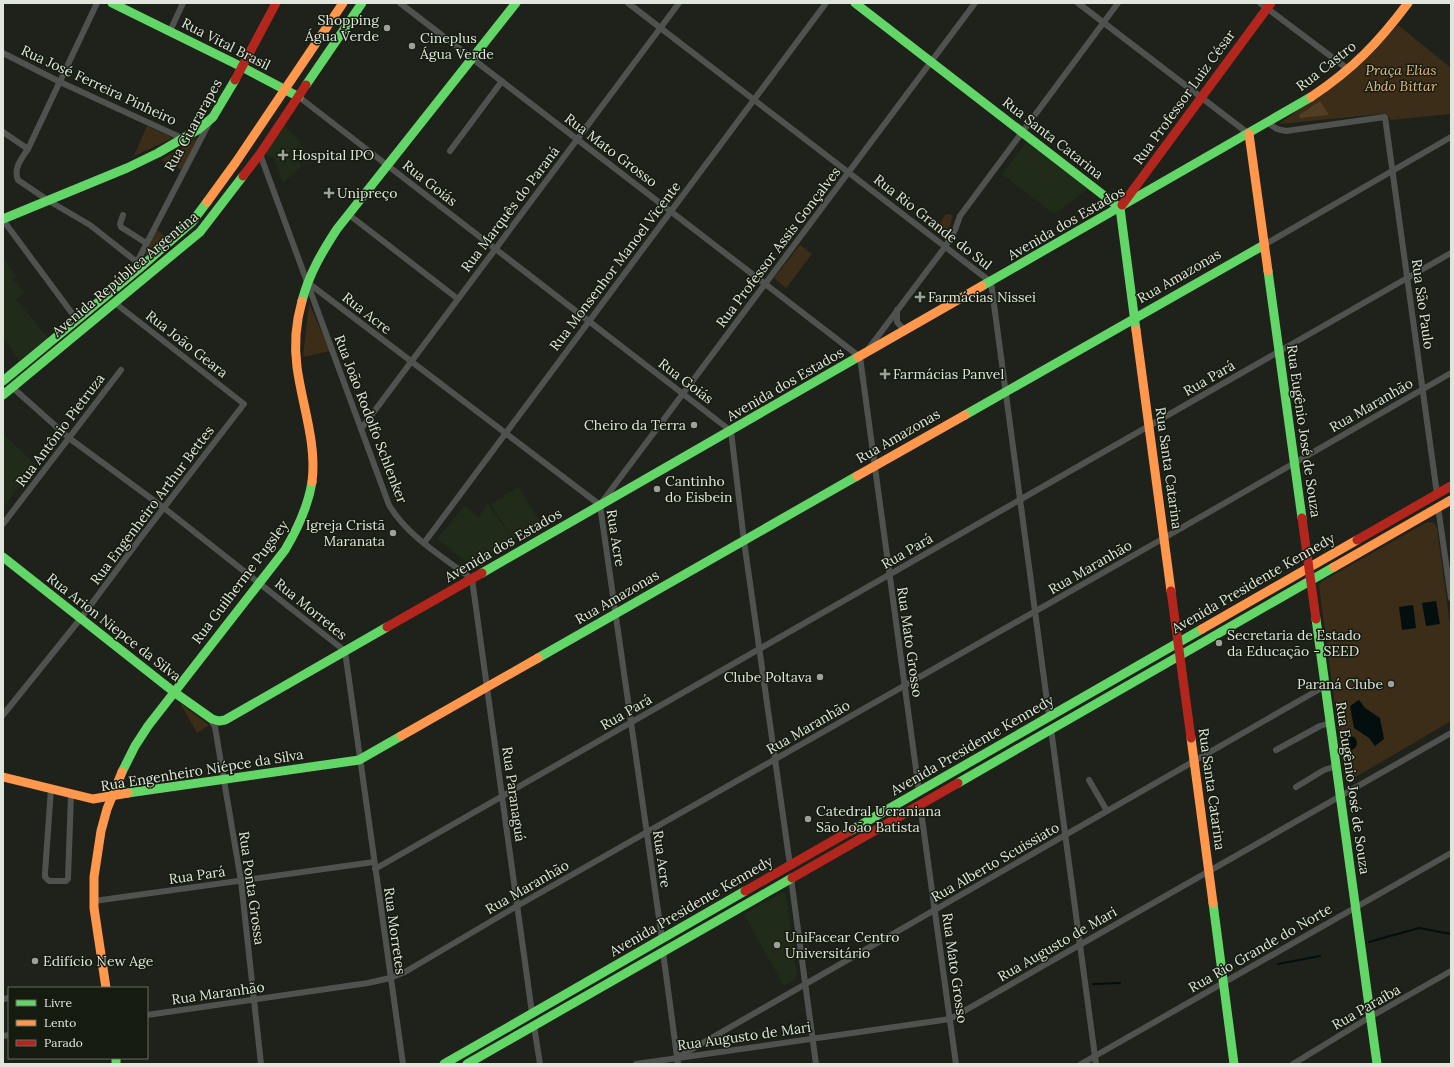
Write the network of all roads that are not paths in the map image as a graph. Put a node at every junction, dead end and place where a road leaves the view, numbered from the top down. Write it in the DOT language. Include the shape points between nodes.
graph roads {
  1 [pos="97,3"];
  2 [pos="112,3"];
  3 [pos="183,3"];
  4 [pos="276,3"];
  5 [pos="343,3"];
  6 [pos="362,3"];
  7 [pos="400,3"];
  8 [pos="516,3"];
  9 [pos="628,3"];
  10 [pos="679,3"];
  11 [pos="826,3"];
  12 [pos="856,3"];
  13 [pos="975,3"];
  14 [pos="1078,3"];
  15 [pos="1118,3"];
  16 [pos="1408,3"];
  17 [pos="1266,5"];
  18 [pos="1103,22"];
  19 [pos="660,28"];
  20 [pos="170,31"];
  21 [pos="3,53"];
  22 [pos="472,58"];
  23 [pos="931,61"];
  24 [pos="242,66"];
  25 [pos="1349,70"];
  26 [pos="60,82"];
  27 [pos="502,82"];
  28 [pos="284,89"];
  29 [pos="299,97"];
  30 [pos="1201,97"];
  31 [pos="754,100"];
  32 [pos="213,117"];
  33 [pos="1268,123"];
  34 [pos="1022,131"];
  35 [pos="3,132"];
  36 [pos="1249,134"];
  37 [pos="1451,137"];
  38 [pos="184,139"];
  39 [pos="577,139"];
  40 [pos="28,149"];
  41 [pos="450,151"];
  42 [pos="260,154"];
  43 [pos="387,166"];
  44 [pos="1392,170"];
  45 [pos="848,172"];
  46 [pos="50,201"];
  47 [pos="1120,208"];
  48 [pos="671,211"];
  49 [pos="348,214"];
  50 [pos="123,215"];
  51 [pos="3,220"];
  52 [pos="146,243"];
  53 [pos="1264,244"];
  54 [pos="945,247"];
  55 [pos="495,249"];
  56 [pos="1451,253"];
  57 [pos="139,264"];
  58 [pos="1407,278"];
  59 [pos="307,282"];
  60 [pos="991,282"];
  61 [pos="765,284"];
  62 [pos="458,299"];
  63 [pos="116,302"];
  64 [pos="897,310"];
  65 [pos="1134,318"];
  66 [pos="77,320"];
  67 [pos="589,321"];
  68 [pos="905,331"];
  69 [pos="1279,353"];
  70 [pos="862,356"];
  71 [pos="411,362"];
  72 [pos="121,370"];
  73 [pos="1451,373"];
  74 [pos="3,381"];
  75 [pos="12,387"];
  76 [pos="1422,389"];
  77 [pos="1005,392"];
  78 [pos="683,394"];
  79 [pos="3,395"];
  80 [pos="244,404"];
  81 [pos="1149,426"];
  82 [pos="361,429"];
  83 [pos="731,430"];
  84 [pos="505,434"];
  85 [pos="69,438"];
  86 [pos="1294,463"];
  87 [pos="874,466"];
  88 [pos="1451,486"];
  89 [pos="1437,494"];
  90 [pos="1021,500"];
  91 [pos="1451,500"];
  92 [pos="600,506"];
  93 [pos="1438,507"];
  94 [pos="164,508"];
  95 [pos="3,524"];
  96 [pos="1164,538"];
  97 [pos="744,540"];
  98 [pos="424,542"];
  99 [pos="3,557"];
  100 [pos="1308,567"];
  101 [pos="889,575"];
  102 [pos="472,579"];
  103 [pos="1310,580"];
  104 [pos="259,583"];
  105 [pos="1451,598"];
  106 [pos="1243,605"];
  107 [pos="1035,611"];
  108 [pos="615,614"];
  109 [pos="1248,617"];
  110 [pos="81,618"];
  111 [pos="1178,642"];
  112 [pos="759,649"];
  113 [pos="345,651"];
  114 [pos="1180,656"];
  115 [pos="904,686"];
  116 [pos="1325,686"];
  117 [pos="487,687"];
  118 [pos="174,692"];
  119 [pos="3,715"];
  120 [pos="1049,716"];
  121 [pos="209,717"];
  122 [pos="632,722"];
  123 [pos="1330,724"];
  124 [pos="1051,729"];
  125 [pos="1451,733"];
  126 [pos="1276,750"];
  127 [pos="359,760"];
  128 [pos="774,760"];
  129 [pos="1194,761"];
  130 [pos="1336,766"];
  131 [pos="3,776"];
  132 [pos="224,780"];
  133 [pos="1089,780"];
  134 [pos="1296,787"];
  135 [pos="51,789"];
  136 [pos="919,791"];
  137 [pos="71,794"];
  138 [pos="110,796"];
  139 [pos="502,796"];
  140 [pos="1340,796"];
  141 [pos="920,804"];
  142 [pos="1107,811"];
  143 [pos="854,828"];
  144 [pos="646,832"];
  145 [pos="1065,835"];
  146 [pos="856,841"];
  147 [pos="1451,853"];
  148 [pos="374,862"];
  149 [pos="790,865"];
  150 [pos="375,869"];
  151 [pos="1208,872"];
  152 [pos="791,878"];
  153 [pos="241,881"];
  154 [pos="94,901"];
  155 [pos="518,906"];
  156 [pos="1355,908"];
  157 [pos="935,910"];
  158 [pos="662,939"];
  159 [pos="1080,945"];
  160 [pos="663,952"];
  161 [pos="626,960"];
  162 [pos="631,970"];
  163 [pos="1451,971"];
  164 [pos="390,978"];
  165 [pos="1223,983"];
  166 [pos="806,985"];
  167 [pos="106,987"];
  168 [pos="253,1000"];
  169 [pos="532,1013"];
  170 [pos="148,1015"];
  171 [pos="1370,1017"];
  172 [pos="950,1019"];
  173 [pos="534,1026"];
  174 [pos="813,1039"];
  175 [pos="1095,1056"];
  176 [pos="678,1061"];
  177 [pos="261,1064"];
  178 [pos="403,1064"];
  179 [pos="444,1064"];
  180 [pos="467,1064"];
  181 [pos="540,1064"];
  182 [pos="636,1064"];
  183 [pos="816,1064"];
  184 [pos="956,1064"];
  185 [pos="1081,1064"];
  186 [pos="1096,1064"];
  187 [pos="1234,1064"];
  188 [pos="1293,1064"];
  189 [pos="1377,1064"];
  1 -- 26 [label="street"];
  2 -- 20 [label="street, Rua Vital Brasil"];
  3 -- 20 [label="street"];
  4 -- 24 [label="street, Rua Guararapes"];
  5 -- 28 [label="street, Avenida República Argentina"];
  6 -- 29 [label="street, Avenida República Argentina"];
  7 -- 22 [label="street, Rua Mato Grosso"];
  8 -- 22 [label="street, Rua Guilherme Pugsley"];
  9 -- 19 [label="street, Rua Rio Grande do Sul"];
  10 -- 19 [label="street, Rua Marquês do Paraná"];
  11 -- 31 [label="street, Rua Monsenhor Manoel Vicente"];
  12 -- 23 [label="street, Rua Santa Catarina"];
  13 -- 23 [label="street, Rua Professor Assis Gonçalves"];
  14 -- 18 [label="street"];
  15 -- 18 [label="street"];
  16 -- 25 [label="street, Rua Castro" via="1382,37"];
  17 -- 25 [label="street"];
  17 -- 30 [label="street, Rua Professor Luiz César"];
  18 -- 30 [label="street"];
  18 -- 34 [label="street"];
  19 -- 31 [label="street, Rua Rio Grande do Sul"];
  19 -- 39 [label="street, Rua Marquês do Paraná"];
  20 -- 24 [label="street, Rua Vital Brasil"];
  21 -- 26 [label="street, Rua José Ferreira Pinheiro"];
  22 -- 27 [label="street, Rua Mato Grosso"];
  22 -- 43 [label="street, Rua Guilherme Pugsley"];
  23 -- 34 [label="street, Rua Santa Catarina"];
  23 -- 45 [label="street, Rua Professor Assis Gonçalves"];
  24 -- 28 [label="street, Rua Vital Brasil"];
  24 -- 32 [label="street, Rua Guararapes"];
  25 -- 33 [label="street, Rua Castro"];
  26 -- 38 [label="street, Rua José Ferreira Pinheiro"];
  26 -- 40 [label="street"];
  27 -- 39 [label="street, Rua Mato Grosso"];
  27 -- 41 [label="street"];
  28 -- 29 [label="street, Rua Vital Brasil"];
  28 -- 57 [label="street, Avenida República Argentina" via="192,222"];
  29 -- 42 [label="street, Avenida República Argentina"];
  29 -- 43 [label="street, Rua Goiás"];
  30 -- 36 [label="street"];
  30 -- 47 [label="street, Rua Professor Luiz César"];
  31 -- 45 [label="street, Rua Rio Grande do Sul"];
  31 -- 48 [label="street, Rua Monsenhor Manoel Vicente"];
  32 -- 38 [label="street"];
  32 -- 52 [label="street, Rua Guararapes"];
  33 -- 36 [label="street, Avenida dos Estados"];
  33 -- 44 [label="street, Rua São Paulo" via="1277,129 1286,130 1385,117"];
  34 -- 47 [label="street, Rua Santa Catarina"];
  34 -- 54 [label="street" via="960,216"];
  35 -- 40 [label="street"];
  36 -- 47 [label="street, Avenida dos Estados"];
  36 -- 53 [label="street, Rua Eugênio José de Souza"];
  37 -- 44 [label="street, Rua Amazonas"];
  38 -- 46 [label="street" via="127,168"];
  39 -- 48 [label="street, Rua Mato Grosso"];
  39 -- 55 [label="street, Rua Marquês do Paraná"];
  40 -- 46 [label="street" via="17,169 18,180"];
  42 -- 59 [label="street, Rua João Rodolfo Schlenker"];
  42 -- 63 [label="street, Avenida República Argentina" via="200,232"];
  43 -- 49 [label="street, Rua Guilherme Pugsley"];
  43 -- 55 [label="street, Rua Goiás"];
  44 -- 53 [label="street, Rua Amazonas"];
  44 -- 58 [label="street, Rua São Paulo"];
  45 -- 54 [label="street, Rua Rio Grande do Sul"];
  45 -- 61 [label="street, Rua Professor Assis Gonçalves"];
  46 -- 51 [label="street"];
  46 -- 57 [label="street" via="90,225"];
  47 -- 60 [label="street, Avenida dos Estados"];
  47 -- 65 [label="street, Rua Santa Catarina"];
  48 -- 61 [label="street, Rua Mato Grosso"];
  48 -- 67 [label="street, Rua Monsenhor Manoel Vicente"];
  49 -- 59 [label="street, Rua Guilherme Pugsley" via="324,247"];
  49 -- 62 [label="street"];
  50 -- 52 [label="street" via="121,227"];
  51 -- 66 [label="street"];
  52 -- 57 [label="street, Rua Guararapes"];
  53 -- 65 [label="street, Rua Amazonas"];
  53 -- 69 [label="street, Rua Eugênio José de Souza"];
  54 -- 60 [label="street, Rua Rio Grande do Sul"];
  54 -- 64 [label="street"];
  55 -- 62 [label="street, Rua Marquês do Paraná"];
  55 -- 67 [label="street, Rua Goiás"];
  56 -- 58 [label="street, Rua Pará"];
  57 -- 66 [label="street, Avenida República Argentina"];
  58 -- 69 [label="street, Rua Pará"];
  58 -- 76 [label="street, Rua São Paulo"];
  59 -- 71 [label="street, Rua Acre"];
  59 -- 82 [label="street, Rua João Rodolfo Schlenker"];
  59 -- 104 [label="street, Rua Guilherme Pugsley" via="298,318 296,346 298,373 313,454 312,485 306,511 294,537"];
  60 -- 68 [label="street, Avenida dos Estados"];
  60 -- 77 [label="street, Rua Rio Grande do Sul"];
  61 -- 70 [label="street, Rua Mato Grosso"];
  61 -- 78 [label="street, Rua Professor Assis Gonçalves"];
  62 -- 71 [label="street, Rua Marquês do Paraná"];
  63 -- 75 [label="street, Avenida República Argentina"];
  63 -- 80 [label="street, Rua João Geara"];
  64 -- 68 [label="street" via="897,322"];
  64 -- 70 [label="street"];
  65 -- 77 [label="street, Rua Amazonas"];
  65 -- 81 [label="street, Rua Santa Catarina"];
  66 -- 74 [label="street, Avenida República Argentina"];
  67 -- 78 [label="street, Rua Goiás"];
  67 -- 84 [label="street, Rua Monsenhor Manoel Vicente"];
  68 -- 70 [label="street, Avenida dos Estados"];
  69 -- 81 [label="street, Rua Pará"];
  69 -- 86 [label="street, Rua Eugênio José de Souza"];
  70 -- 83 [label="street, Avenida dos Estados"];
  70 -- 87 [label="street, Rua Mato Grosso"];
  71 -- 82 [label="street, Rua Marquês do Paraná"];
  71 -- 84 [label="street, Rua Acre"];
  72 -- 85 [label="street, Rua Antônio Pietruza"];
  73 -- 76 [label="street, Rua Maranhão"];
  75 -- 79 [label="street, Avenida República Argentina"];
  75 -- 85 [label="street, Rua Morretes"];
  76 -- 86 [label="street, Rua Maranhão"];
  76 -- 89 [label="street, Rua São Paulo"];
  77 -- 87 [label="street, Rua Amazonas"];
  77 -- 90 [label="street, Rua Rio Grande do Sul"];
  78 -- 83 [label="street, Rua Goiás"];
  78 -- 92 [label="street, Rua Professor Assis Gonçalves"];
  80 -- 94 [label="street, Rua Engenheiro Arthur Bettes"];
  81 -- 90 [label="street, Rua Pará"];
  81 -- 96 [label="street, Rua Santa Catarina"];
  82 -- 98 [label="street, Rua João Rodolfo Schlenker" via="389,505 399,520"];
  83 -- 92 [label="street, Avenida dos Estados"];
  83 -- 97 [label="street"];
  84 -- 92 [label="street, Rua Acre"];
  84 -- 98 [label="street, Rua Monsenhor Manoel Vicente"];
  85 -- 94 [label="street, Rua Morretes"];
  85 -- 95 [label="street, Rua Antônio Pietruza"];
  86 -- 96 [label="street, Rua Maranhão"];
  86 -- 100 [label="street, Rua Eugênio José de Souza"];
  87 -- 97 [label="street, Rua Amazonas"];
  87 -- 101 [label="street, Rua Mato Grosso"];
  88 -- 89 [label="street, Avenida Presidente Kennedy"];
  89 -- 100 [label="street, Avenida Presidente Kennedy"];
  90 -- 101 [label="street, Rua Pará"];
  90 -- 107 [label="street, Rua Rio Grande do Sul"];
  91 -- 93 [label="street, Avenida Presidente Kennedy"];
  92 -- 102 [label="street, Avenida dos Estados"];
  92 -- 108 [label="street, Rua Acre"];
  93 -- 103 [label="street, Avenida Presidente Kennedy"];
  93 -- 105 [label="street"];
  94 -- 104 [label="street, Rua Morretes"];
  94 -- 110 [label="street, Rua Engenheiro Arthur Bettes"];
  96 -- 107 [label="street, Rua Maranhão"];
  96 -- 111 [label="street, Rua Santa Catarina"];
  97 -- 108 [label="street, Rua Amazonas"];
  97 -- 112 [label="street"];
  98 -- 102 [label="street, Rua João Rodolfo Schlenker"];
  99 -- 110 [label="street, Rua Arion Niepce da Silva"];
  100 -- 103 [label="street, Rua Eugênio José de Souza"];
  100 -- 106 [label="street, Avenida Presidente Kennedy"];
  101 -- 112 [label="street, Rua Pará"];
  101 -- 115 [label="street, Rua Mato Grosso"];
  102 -- 113 [label="street, Avenida dos Estados"];
  102 -- 117 [label="street, Rua Paranaguá"];
  103 -- 109 [label="street, Avenida Presidente Kennedy"];
  103 -- 116 [label="street, Rua Eugênio José de Souza"];
  104 -- 113 [label="street, Rua Morretes"];
  104 -- 118 [label="street, Rua Guilherme Pugsley"];
  106 -- 109 [label="street" via="1250,609"];
  106 -- 111 [label="street, Avenida Presidente Kennedy"];
  107 -- 115 [label="street, Rua Maranhão"];
  107 -- 120 [label="street, Rua Rio Grande do Sul"];
  108 -- 117 [label="street, Rua Amazonas"];
  108 -- 122 [label="street, Rua Acre"];
  109 -- 114 [label="street, Avenida Presidente Kennedy"];
  110 -- 118 [label="street, Rua Arion Niepce da Silva"];
  110 -- 119 [label="street, Rua Engenheiro Arthur Bettes"];
  111 -- 114 [label="street, Rua Santa Catarina"];
  111 -- 120 [label="street, Avenida Presidente Kennedy"];
  112 -- 122 [label="street, Rua Pará"];
  112 -- 128 [label="street"];
  113 -- 121 [label="street, Avenida dos Estados" via="225,720 219,721"];
  113 -- 127 [label="street, Rua Morretes"];
  114 -- 124 [label="street, Avenida Presidente Kennedy"];
  114 -- 129 [label="street, Rua Santa Catarina"];
  115 -- 128 [label="street, Rua Maranhão"];
  115 -- 136 [label="street, Rua Mato Grosso"];
  116 -- 123 [label="street, Rua Eugênio José de Souza"];
  116 -- 129 [label="street, Rua Alberto Scuissiato"];
  117 -- 127 [label="street, Rua Amazonas"];
  117 -- 139 [label="street, Rua Paranaguá"];
  118 -- 121 [label="street, Rua Arion Niepce da Silva"];
  118 -- 138 [label="street, Rua Guilherme Pugsley" via="136,743"];
  120 -- 136 [label="street, Avenida Presidente Kennedy"];
  121 -- 132 [label="street, Rua Ponta Grossa" via="214,724"];
  122 -- 139 [label="street, Rua Pará"];
  122 -- 144 [label="street, Rua Acre"];
  123 -- 126 [label="street" via="1320,726"];
  123 -- 130 [label="street, Rua Eugênio José de Souza"];
  124 -- 141 [label="street, Avenida Presidente Kennedy"];
  124 -- 145 [label="street"];
  125 -- 140 [label="street, Rua Augusto de Mari"];
  127 -- 132 [label="street, Rua Engenheiro Niépce da Silva"];
  127 -- 148 [label="street, Rua Morretes"];
  128 -- 144 [label="street, Rua Maranhão"];
  128 -- 149 [label="street"];
  129 -- 142 [label="street, Rua Alberto Scuissiato"];
  129 -- 151 [label="street, Rua Santa Catarina"];
  130 -- 134 [label="street" via="1324,770"];
  130 -- 140 [label="street, Rua Eugênio José de Souza"];
  131 -- 135 [label="street, Rua Engenheiro Niépce da Silva"];
  132 -- 138 [label="street, Rua Engenheiro Niépce da Silva"];
  132 -- 153 [label="street, Rua Ponta Grossa"];
  133 -- 142 [label="street"];
  135 -- 137 [label="street, Rua Engenheiro Niépce da Silva"];
  135 -- 137 [label="street" via="45,873 49,881 68,879"];
  136 -- 143 [label="street, Avenida Presidente Kennedy"];
  137 -- 138 [label="street, Rua Engenheiro Niépce da Silva" via="97,800"];
  138 -- 154 [label="street, Rua Guilherme Pugsley" via="103,817 95,861"];
  139 -- 150 [label="street, Rua Pará"];
  139 -- 155 [label="street, Rua Paranaguá"];
  140 -- 151 [label="street, Rua Augusto de Mari"];
  140 -- 156 [label="street, Rua Eugênio José de Souza"];
  141 -- 146 [label="street, Avenida Presidente Kennedy"];
  141 -- 157 [label="street, Rua Mato Grosso"];
  142 -- 145 [label="street, Rua Alberto Scuissiato"];
  143 -- 146 [label="street"];
  143 -- 149 [label="street, Avenida Presidente Kennedy"];
  144 -- 155 [label="street, Rua Maranhão"];
  144 -- 158 [label="street, Rua Acre"];
  145 -- 157 [label="street, Rua Alberto Scuissiato"];
  145 -- 159 [label="street"];
  146 -- 152 [label="street, Avenida Presidente Kennedy"];
  147 -- 156 [label="street, Rua Rio Grande do Norte"];
  148 -- 150 [label="street, Rua Morretes"];
  148 -- 153 [label="street, Rua Pará"];
  149 -- 158 [label="street, Avenida Presidente Kennedy"];
  150 -- 164 [label="street, Rua Morretes"];
  151 -- 159 [label="street, Rua Augusto de Mari"];
  151 -- 165 [label="street, Rua Santa Catarina"];
  152 -- 160 [label="street, Avenida Presidente Kennedy"];
  152 -- 166 [label="street"];
  153 -- 154 [label="street, Rua Pará"];
  153 -- 168 [label="street, Rua Ponta Grossa"];
  154 -- 167 [label="street, Rua Guilherme Pugsley"];
  155 -- 164 [label="street, Rua Maranhão" via="411,969"];
  155 -- 169 [label="street, Rua Paranaguá"];
  156 -- 165 [label="street, Rua Rio Grande do Norte"];
  156 -- 171 [label="street, Rua Eugênio José de Souza"];
  157 -- 166 [label="street, Rua Alberto Scuissiato"];
  157 -- 172 [label="street, Rua Mato Grosso"];
  158 -- 161 [label="street, Avenida Presidente Kennedy"];
  159 -- 172 [label="street, Rua Augusto de Mari"];
  159 -- 175 [label="street"];
  160 -- 162 [label="street, Avenida Presidente Kennedy"];
  160 -- 176 [label="street"];
  161 -- 162 [label="street"];
  161 -- 169 [label="street, Avenida Presidente Kennedy"];
  162 -- 173 [label="street, Avenida Presidente Kennedy"];
  163 -- 171 [label="street, Rua Paraíba"];
  164 -- 168 [label="street, Rua Maranhão"];
  164 -- 178 [label="street, Rua Morretes"];
  165 -- 175 [label="street, Rua Rio Grande do Norte"];
  165 -- 187 [label="street, Rua Santa Catarina"];
  166 -- 174 [label="street"];
  166 -- 176 [label="street, Rua Alberto Scuissiato"];
  168 -- 170 [label="street, Rua Maranhão"];
  168 -- 177 [label="street, Rua Ponta Grossa"];
  169 -- 179 [label="street, Avenida Presidente Kennedy"];
  171 -- 188 [label="street, Rua Paraíba"];
  171 -- 189 [label="street, Rua Eugênio José de Souza"];
  172 -- 174 [label="street, Rua Augusto de Mari"];
  172 -- 184 [label="street, Rua Mato Grosso"];
  173 -- 180 [label="street, Avenida Presidente Kennedy"];
  173 -- 181 [label="street"];
  174 -- 176 [label="street, Rua Augusto de Mari"];
  174 -- 183 [label="street"];
  175 -- 185 [label="street, Rua Rio Grande do Norte"];
  175 -- 186 [label="street"];
  176 -- 182 [label="street, Rua Augusto de Mari"];
}
